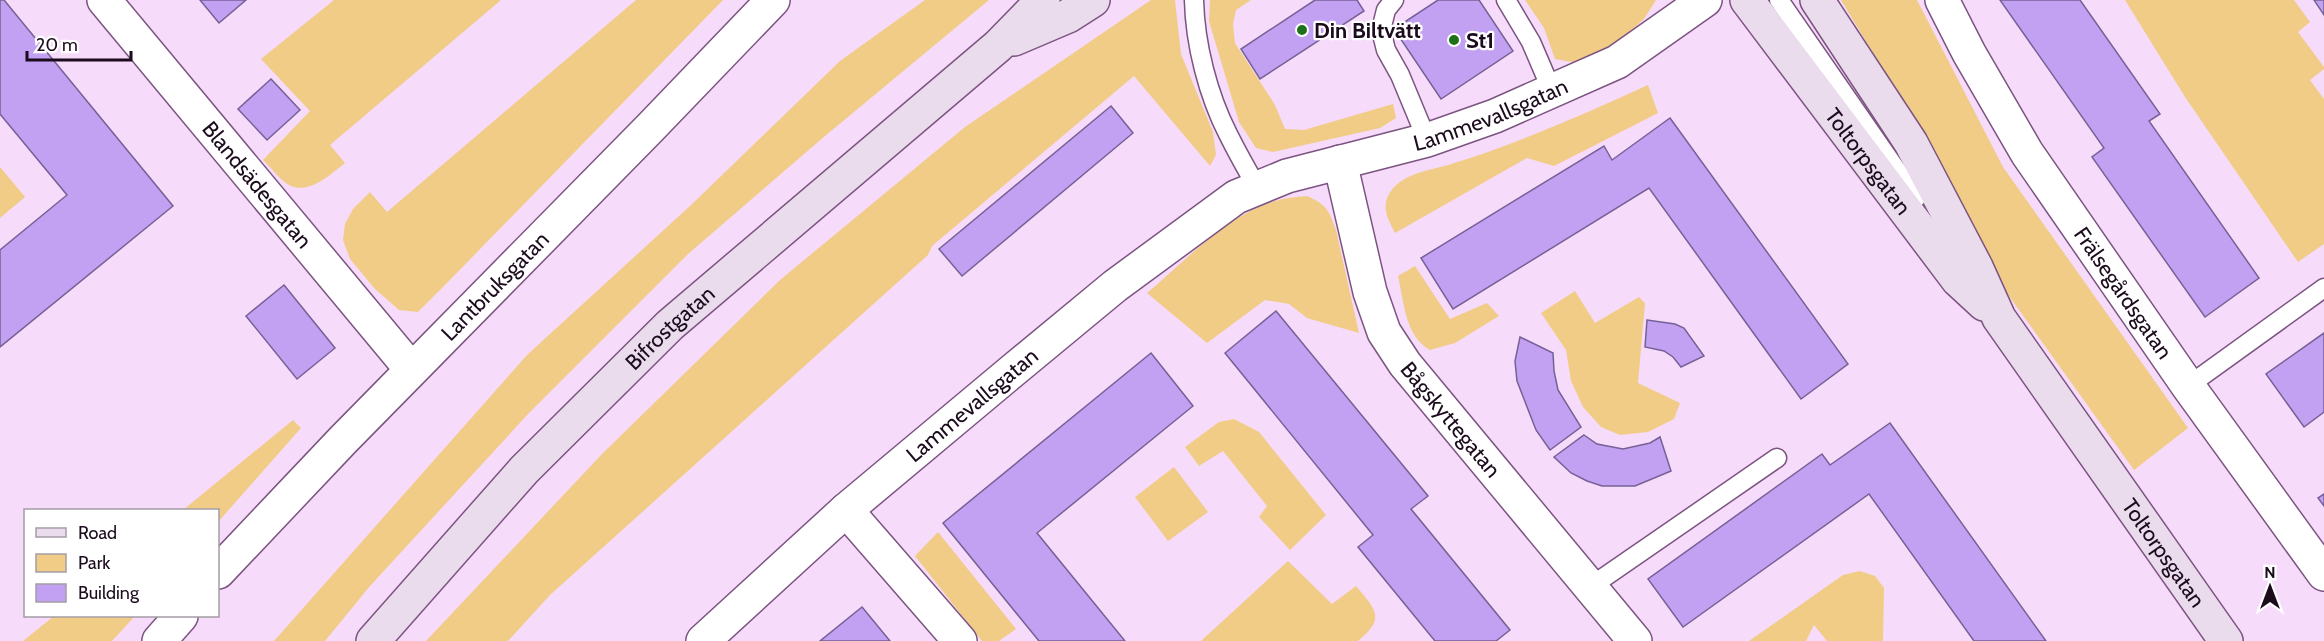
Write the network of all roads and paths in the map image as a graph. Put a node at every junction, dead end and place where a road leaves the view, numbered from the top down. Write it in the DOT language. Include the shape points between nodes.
graph roads {
  1 [pos="104,0"];
  2 [pos="773,0"];
  3 [pos="1043,0"];
  4 [pos="1093,0"];
  5 [pos="1194,0"];
  6 [pos="1394,0"];
  7 [pos="1506,0"];
  8 [pos="1705,0"];
  9 [pos="1748,0"];
  10 [pos="1779,0"];
  11 [pos="1817,0"];
  12 [pos="1942,0"];
  13 [pos="998,46"];
  14 [pos="1552,91"];
  15 [pos="1427,140"];
  16 [pos="1340,162"];
  17 [pos="1257,187"];
  18 [pos="2324,288"];
  19 [pos="1999,318"];
  20 [pos="411,369"];
  21 [pos="2188,386"];
  22 [pos="1777,458"];
  23 [pos="846,510"];
  24 [pos="219,571"];
  25 [pos="2324,574"];
  26 [pos="1590,587"];
  27 [pos="179,617"];
  28 [pos="159,641"];
  29 [pos="373,641"];
  30 [pos="703,641"];
  31 [pos="960,641"];
  32 [pos="1635,641"];
  33 [pos="2226,641"];
  1 -- 20 [label="street, Blandsädesgatan"];
  2 -- 20 [label="street, Lantbruksgatan"];
  3 -- 13 [label="street, Bifrostgatan"];
  4 -- 13 [label="street, Bifrostgatan" via="1068,16"];
  5 -- 17 [label="lane" via="1197,38 1210,87 1227,133"];
  6 -- 15 [label="lane" via="1386,10 1381,30 1386,50"];
  7 -- 14 [label="lane" via="1531,42"];
  8 -- 14 [label="street, Lammevallsgatan" via="1617,62"];
  9 -- 19 [label="street, Toltorpsgatan" via="1958,280"];
  10 -- 19 [label="lane"];
  11 -- 19 [label="street, Toltorpsgatan" via="1911,143"];
  12 -- 21 [label="street, Frälsegårdsgatan" via="2027,153"];
  13 -- 29 [label="street, Bifrostgatan" via="670,325 524,470"];
  14 -- 15 [label="street, Lammevallsgatan"];
  15 -- 16 [label="street, Lammevallsgatan"];
  16 -- 17 [label="street, Lammevallsgatan"];
  16 -- 26 [label="street, Bågskyttegatan" via="1370,292 1384,332 1405,364"];
  17 -- 23 [label="street, Lammevallsgatan" via="1206,218 1114,286"];
  18 -- 21 [label="lane"];
  19 -- 33 [label="street, Toltorpsgatan"];
  20 -- 24 [label="street, Lantbruksgatan"];
  21 -- 25 [label="street, Frälsegårdsgatan"];
  22 -- 26 [label="lane"];
  23 -- 30 [label="street, Lammevallsgatan"];
  23 -- 31 [label="street"];
  26 -- 32 [label="street, Bågskyttegatan"];
  27 -- 28 [label="street"];
}
